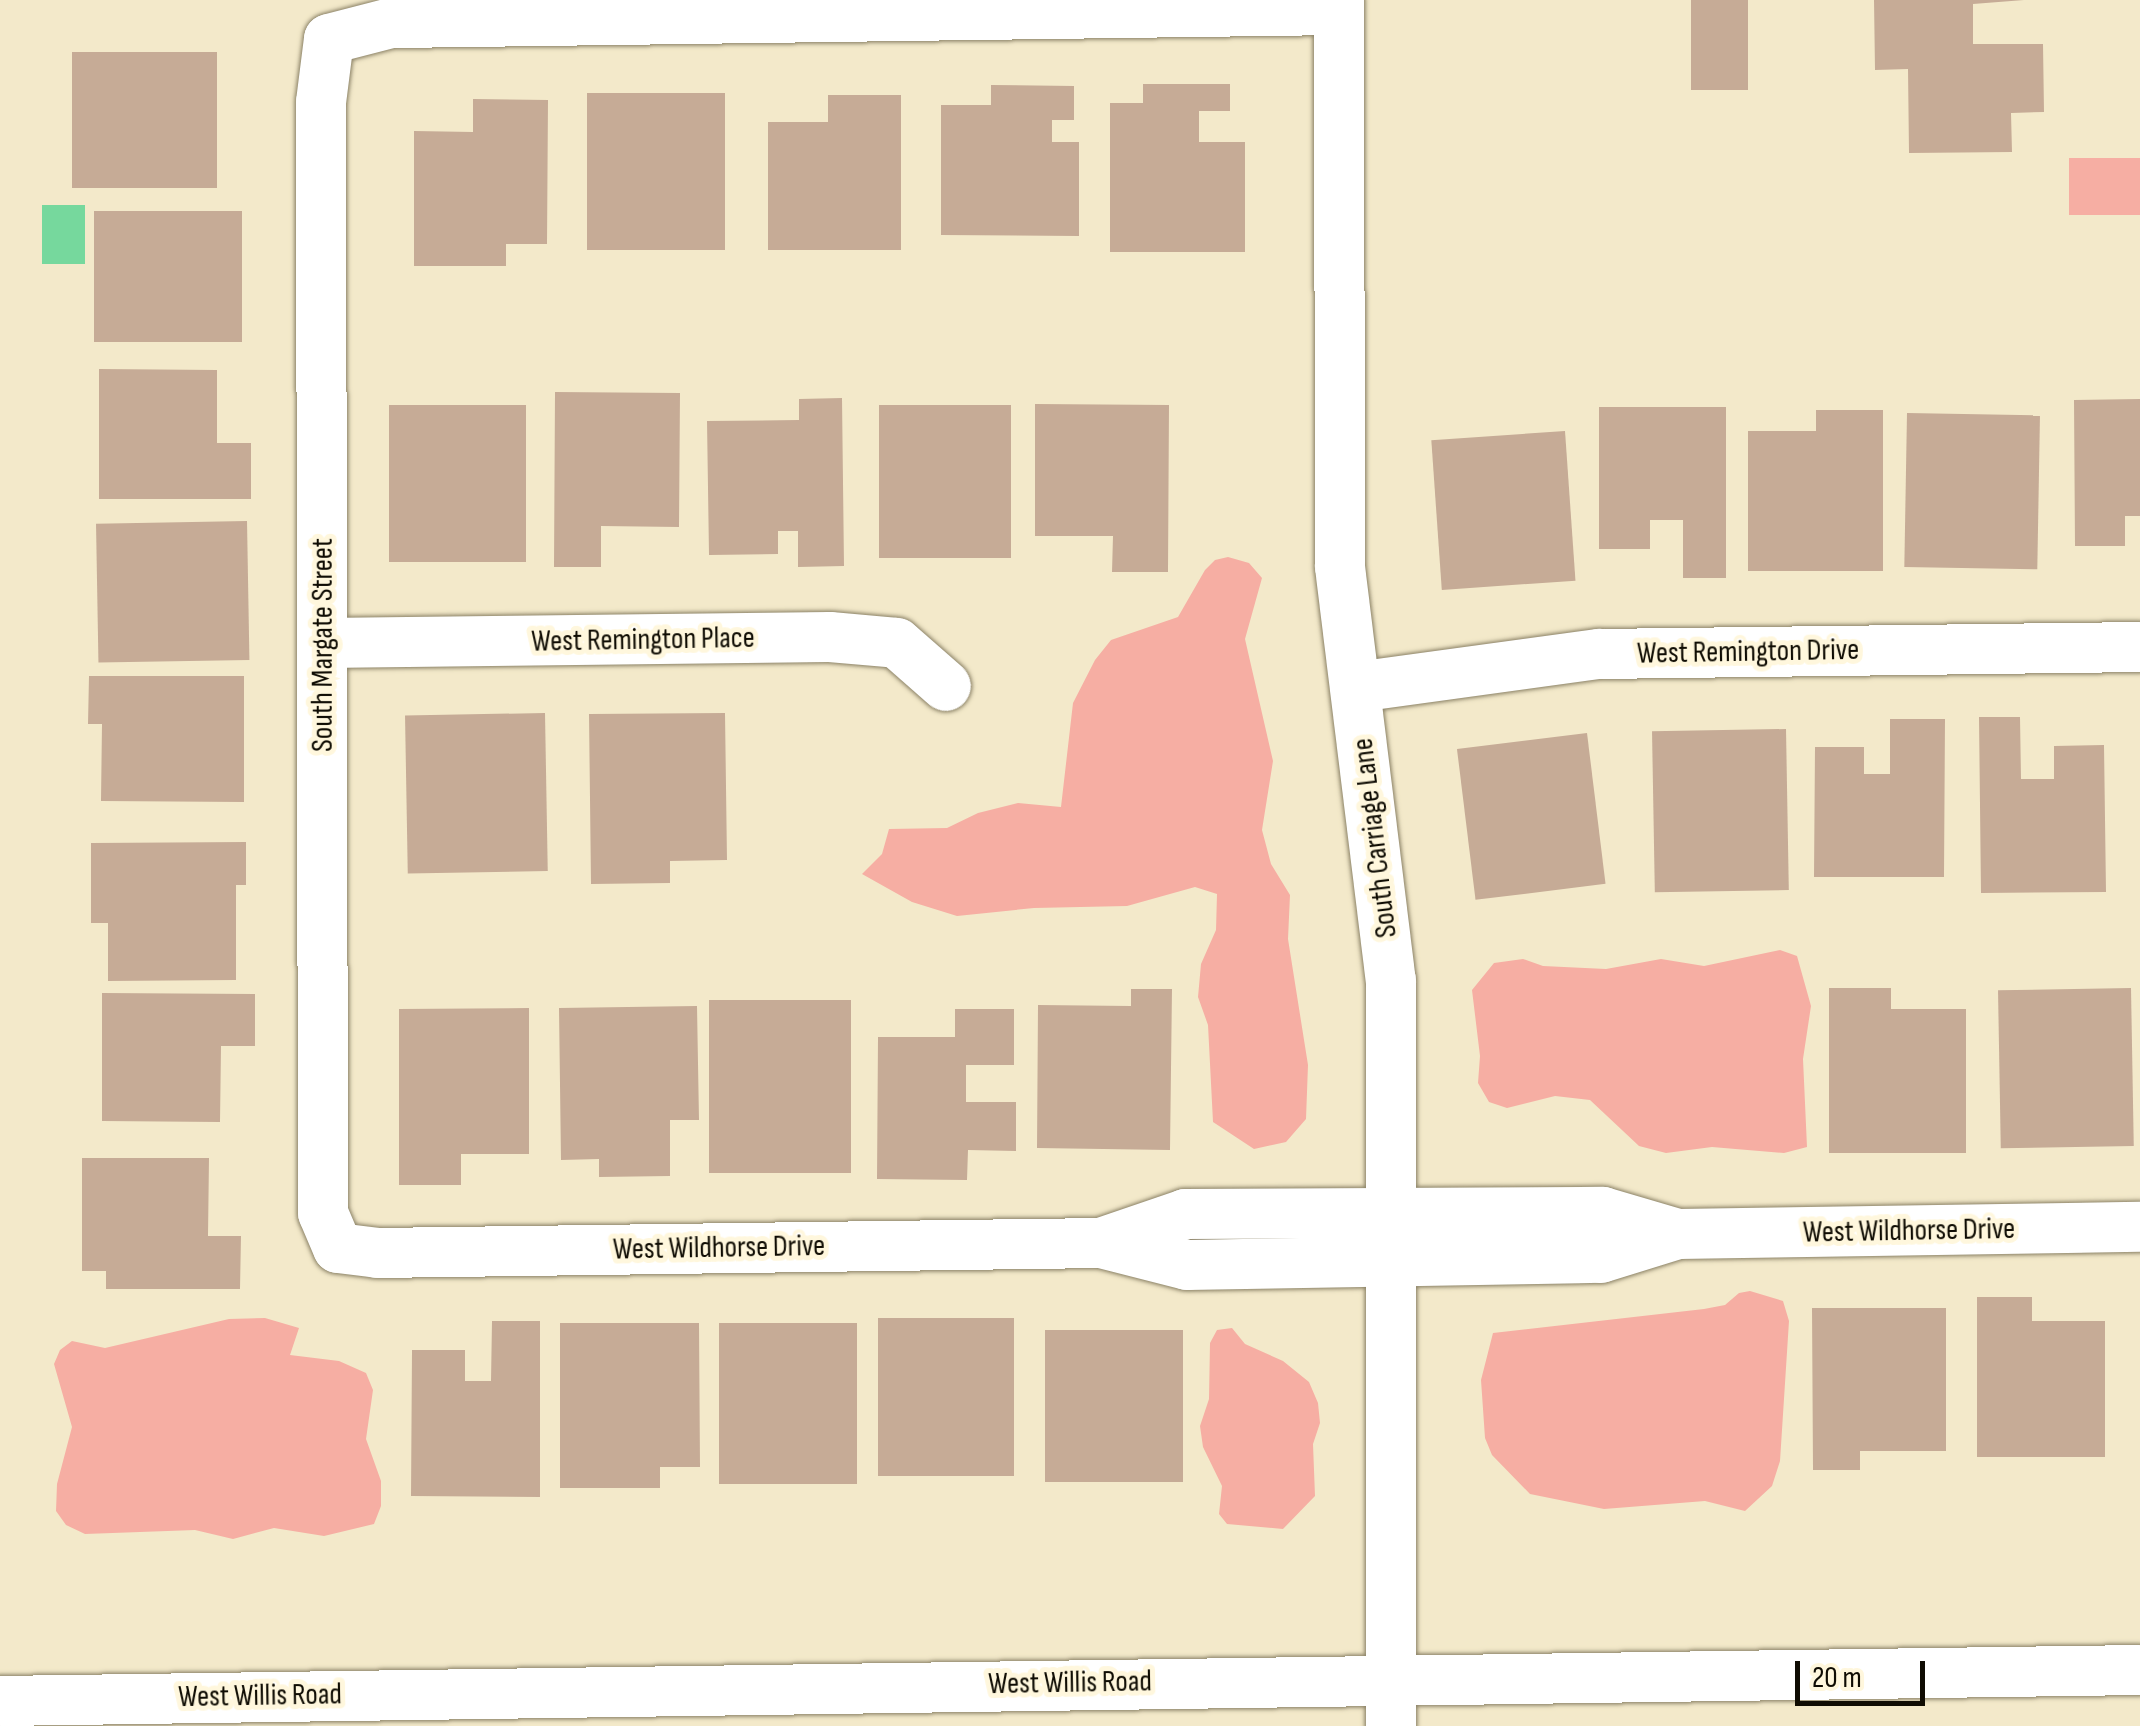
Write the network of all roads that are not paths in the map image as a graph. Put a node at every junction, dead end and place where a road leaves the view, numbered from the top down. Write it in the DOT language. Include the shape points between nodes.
graph roads {
  1 [pos="1338,5"];
  2 [pos="323,643"];
  3 [pos="2140,647"];
  4 [pos="946,686"];
  5 [pos="1357,687"];
  6 [pos="2140,1228"];
  7 [pos="1393,1236"];
  8 [pos="338,1248"];
  9 [pos="2140,1670"];
  10 [pos="1390,1677"];
  11 [pos="32,1709"];
  12 [pos="1391,1726"];
  1 -- 2 [label="street, South Margate Street" via="1254,12 392,24 329,39 320,102"];
  1 -- 5 [label="street, South Carriage Lane" via="1340,567"];
  2 -- 4 [label="street, West Remington Place" via="830,637 897,643"];
  2 -- 8 [label="street, South Margate Street" via="323,1213"];
  3 -- 5 [label="street, West Remington Drive" via="1599,654"];
  5 -- 7 [label="street, South Carriage Lane" via="1391,980"];
  6 -- 7 [label="street, West Wildhorse Drive" via="1678,1234 1603,1212"];
  7 -- 8 [label="street, West Wildhorse Drive" via="1185,1214 1101,1242 378,1254"];
  7 -- 10 [label="street, South Carriage Lane"];
  9 -- 10 [label="street, West Willis Road"];
  10 -- 11 [label="street, West Willis Road"];
  10 -- 12 [label="street, South Carriage Lane"];
}
